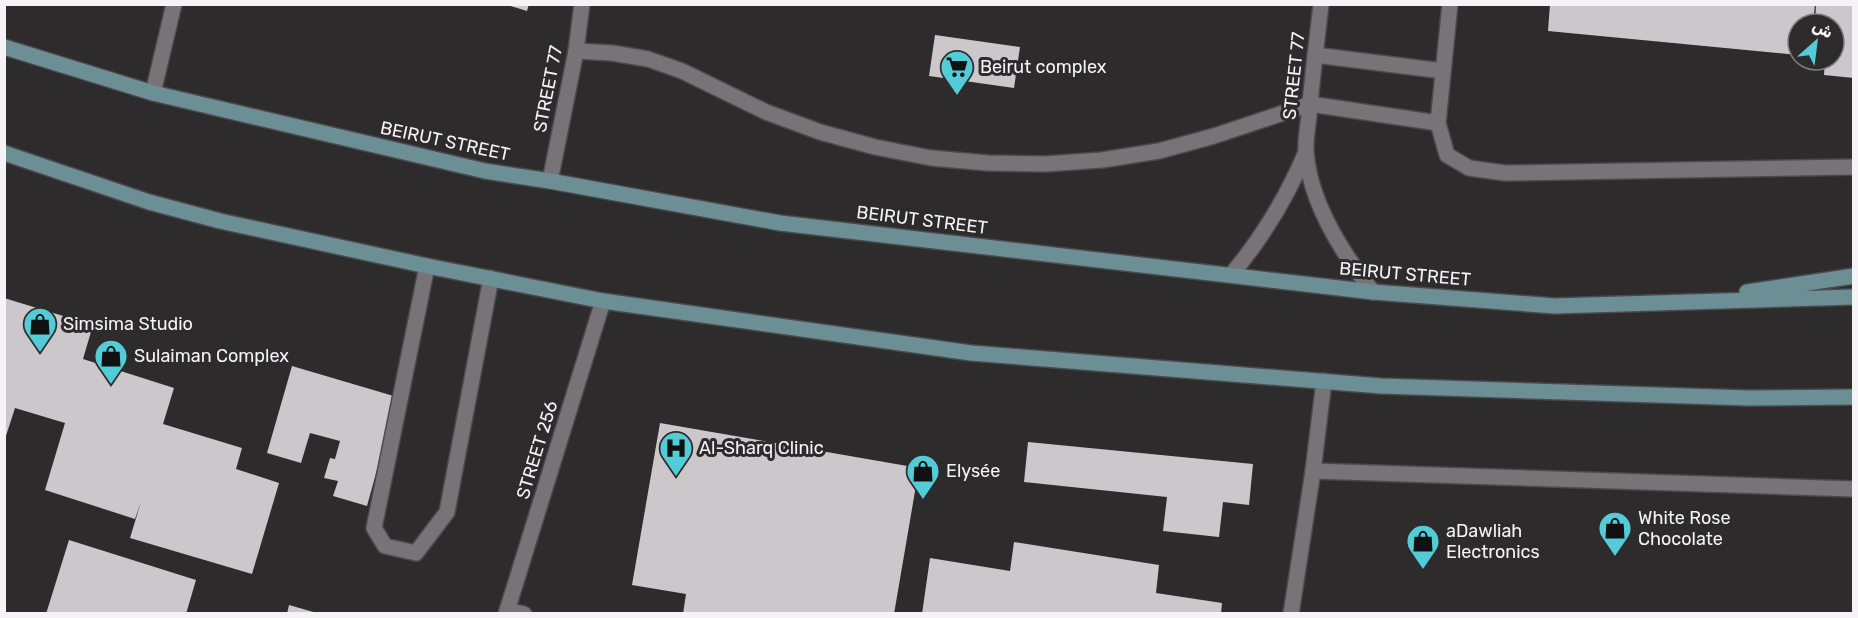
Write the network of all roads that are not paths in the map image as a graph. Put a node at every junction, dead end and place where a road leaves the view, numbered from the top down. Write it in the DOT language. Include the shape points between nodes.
graph roads {
  1 [pos="174,4"];
  2 [pos="582,4"];
  3 [pos="1321,4"];
  4 [pos="1450,4"];
  5 [pos="4,47"];
  6 [pos="576,51"];
  7 [pos="1315,55"];
  8 [pos="1443,71"];
  9 [pos="153,93"];
  10 [pos="1310,104"];
  11 [pos="1438,123"];
  12 [pos="1306,152"];
  13 [pos="4,153"];
  14 [pos="1854,167"];
  15 [pos="550,181"];
  16 [pos="427,266"];
  17 [pos="1231,275"];
  18 [pos="1854,276"];
  19 [pos="491,278"];
  20 [pos="1373,292"];
  21 [pos="1854,297"];
  22 [pos="603,301"];
  23 [pos="1681,302"];
  24 [pos="1324,381"];
  25 [pos="1854,397"];
  26 [pos="1313,471"];
  27 [pos="1854,489"];
  28 [pos="506,612"];
  29 [pos="524,614"];
  30 [pos="1291,614"];
  1 -- 9 [label="street"];
  2 -- 6 [label="street, STREET 77"];
  3 -- 7 [label="street, STREET 77"];
  4 -- 8 [label="street"];
  5 -- 9 [label="main road, BEIRUT STREET"];
  6 -- 10 [label="street" via="648,59 766,112 864,144 932,158 988,163 1091,161 1159,151"];
  6 -- 15 [label="street, STREET 77"];
  7 -- 8 [label="street"];
  7 -- 10 [label="street, STREET 77"];
  8 -- 11 [label="street"];
  9 -- 15 [label="main road, BEIRUT STREET" via="485,171"];
  10 -- 11 [label="street"];
  10 -- 12 [label="street, STREET 77"];
  11 -- 14 [label="street" via="1447,155 1456,162 1469,168 1505,173"];
  12 -- 17 [label="street, STREET 77" via="1271,221"];
  12 -- 20 [label="street, STREET 77" via="1327,222"];
  13 -- 16 [label="main road" via="149,202"];
  15 -- 17 [label="main road, BEIRUT STREET" via="780,223"];
  16 -- 19 [label="main road"];
  16 -- 19 [label="street" via="374,528 386,546 416,553 447,512"];
  17 -- 20 [label="main road, BEIRUT STREET"];
  18 -- 23 [label="main road"];
  19 -- 22 [label="main road"];
  20 -- 23 [label="main road, BEIRUT STREET" via="1555,306"];
  21 -- 23 [label="main road, BEIRUT STREET"];
  22 -- 24 [label="main road" via="971,353"];
  22 -- 28 [label="street, STREET 256"];
  24 -- 25 [label="main road" via="1749,398"];
  24 -- 26 [label="street"];
  26 -- 27 [label="street"];
  26 -- 30 [label="street"];
  28 -- 29 [label="street, STREET 256"];
}
